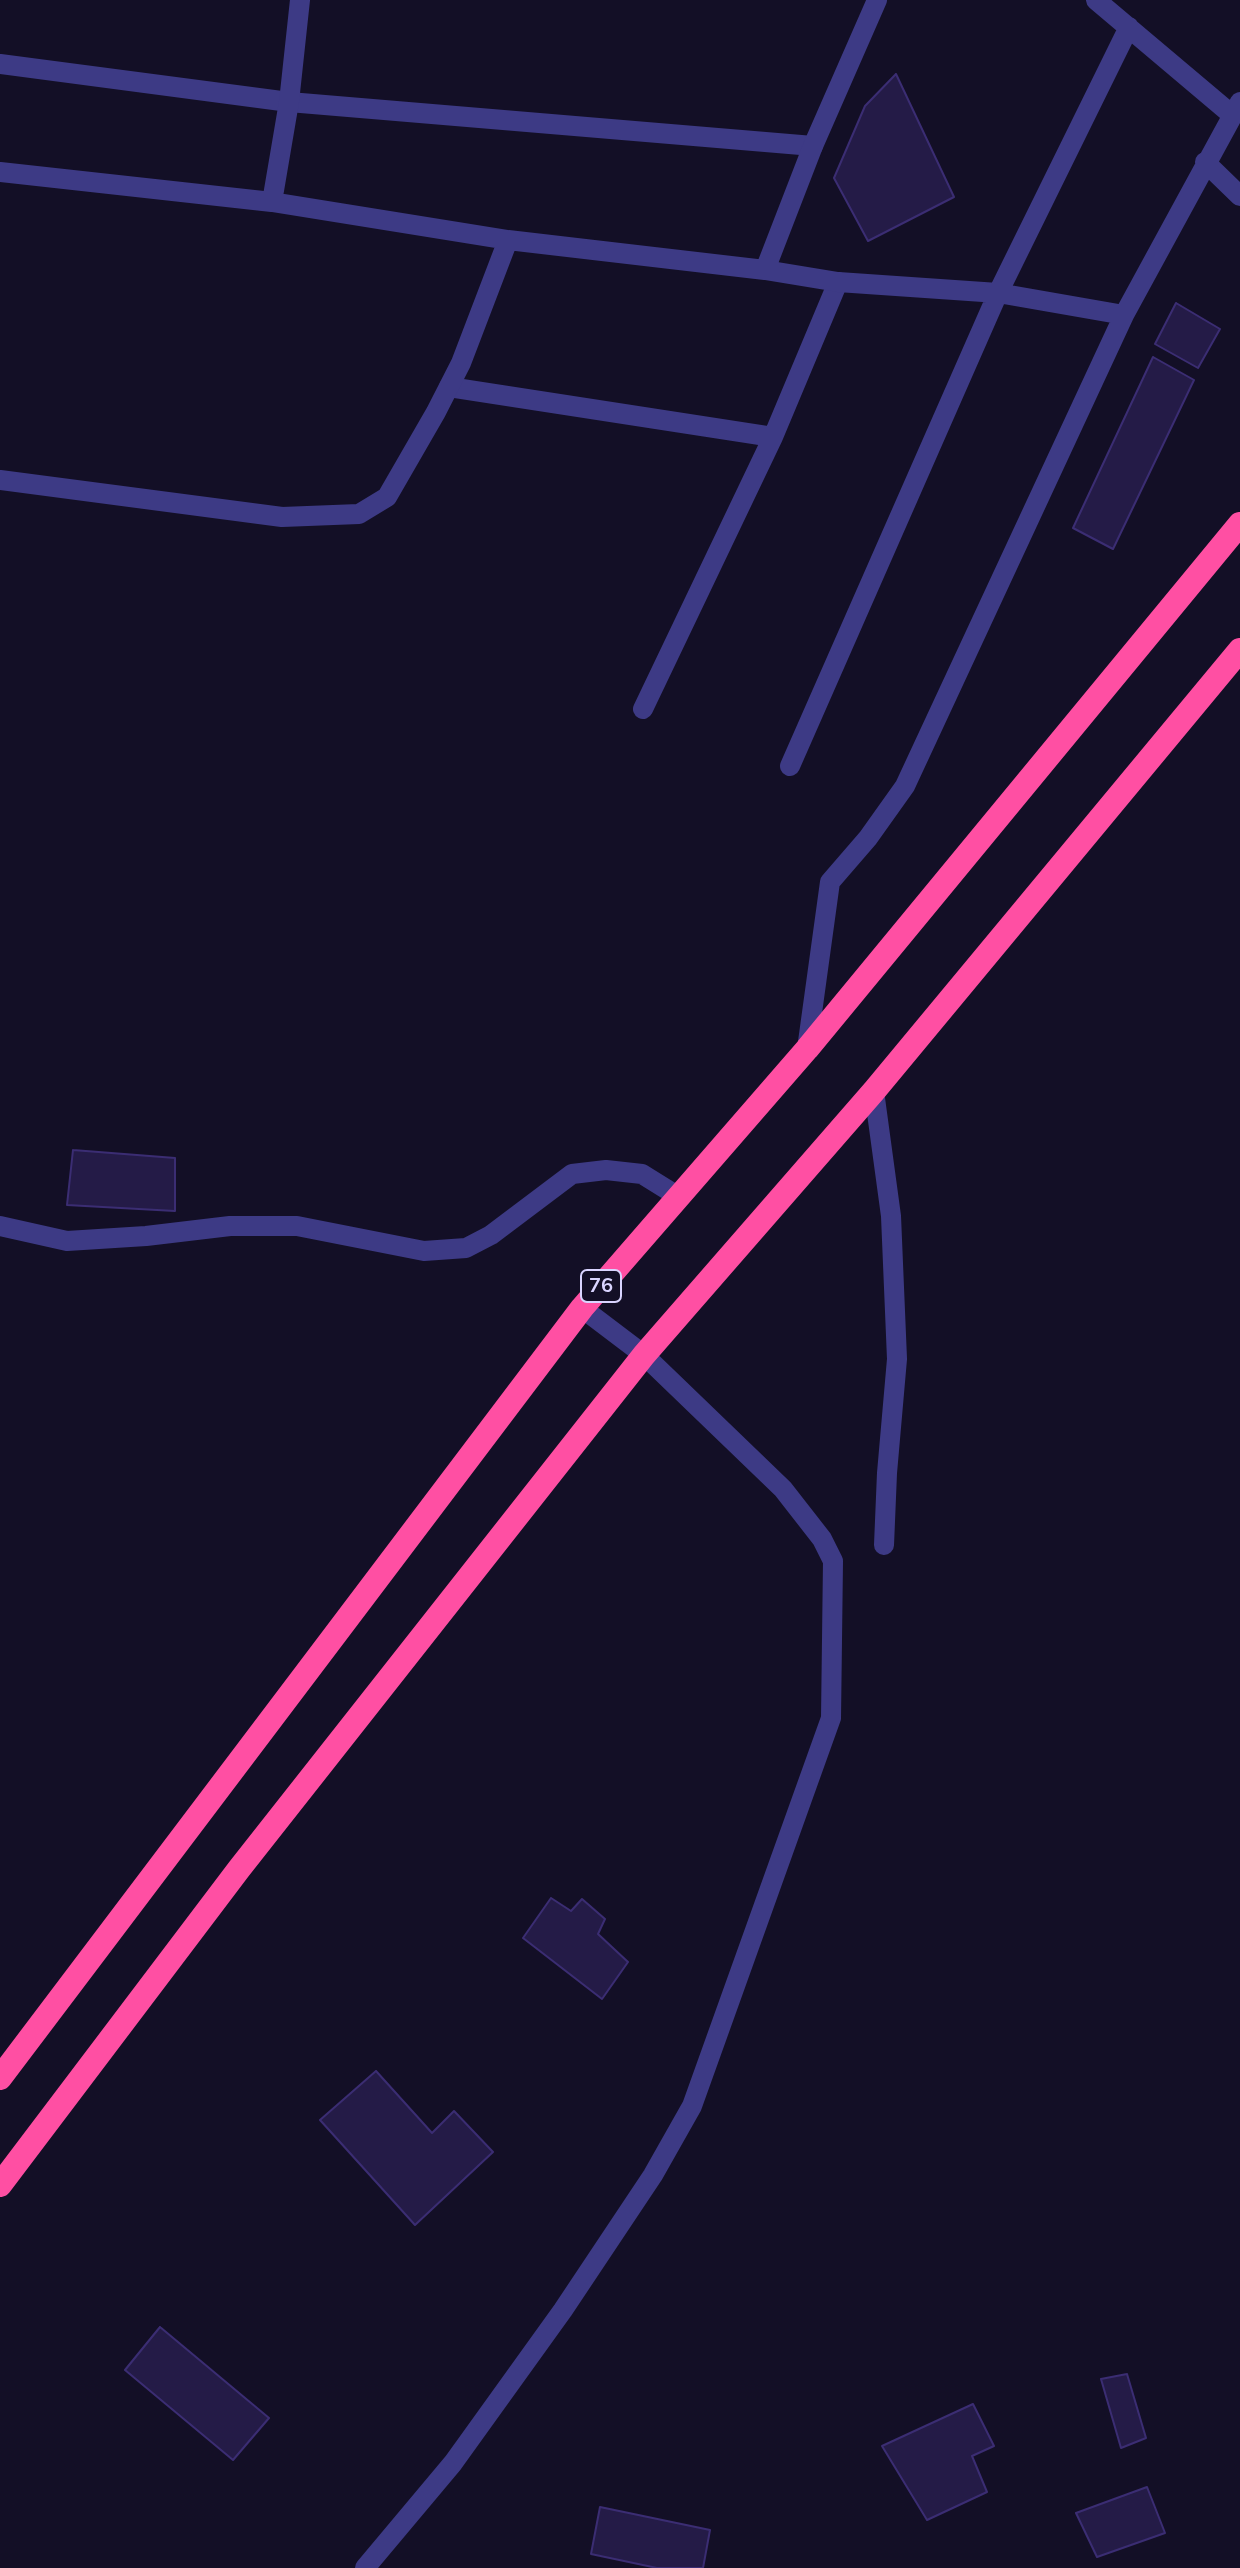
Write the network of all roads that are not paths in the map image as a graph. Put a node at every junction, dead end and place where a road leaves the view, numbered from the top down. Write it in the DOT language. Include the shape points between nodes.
graph roads {
  1 [pos="300,0"];
  2 [pos="877,0"];
  3 [pos="1096,0"];
  4 [pos="1129,27"];
  5 [pos="0,64"];
  6 [pos="289,102"];
  7 [pos="1236,108"];
  8 [pos="813,146"];
  9 [pos="1205,162"];
  10 [pos="0,172"];
  11 [pos="1240,196"];
  12 [pos="272,202"];
  13 [pos="508,240"];
  14 [pos="765,270"];
  15 [pos="838,282"];
  16 [pos="998,293"];
  17 [pos="1124,315"];
  18 [pos="449,387"];
  19 [pos="773,437"];
  20 [pos="0,480"];
  21 [pos="1240,524"];
  22 [pos="1240,650"];
  23 [pos="643,709"];
  24 [pos="790,766"];
  25 [pos="807,1049"];
  26 [pos="874,1091"];
  27 [pos="679,1197"];
  28 [pos="0,1226"];
  29 [pos="582,1308"];
  30 [pos="644,1355"];
  31 [pos="884,1545"];
  32 [pos="0,2078"];
  33 [pos="0,2185"];
  34 [pos="365,2568"];
  1 -- 6 [label="street"];
  2 -- 8 [label="street"];
  3 -- 4 [label="street"];
  4 -- 7 [label="street"];
  4 -- 16 [label="street"];
  5 -- 6 [label="street"];
  6 -- 8 [label="street"];
  6 -- 12 [label="street"];
  7 -- 9 [label="street"];
  8 -- 14 [label="street"];
  9 -- 11 [label="street"];
  9 -- 17 [label="street"];
  10 -- 12 [label="street"];
  12 -- 13 [label="street"];
  13 -- 14 [label="street"];
  13 -- 18 [label="street"];
  14 -- 15 [label="street"];
  15 -- 16 [label="street"];
  15 -- 19 [label="street"];
  16 -- 17 [label="street"];
  16 -- 24 [label="street"];
  17 -- 25 [label="street" via="905,786 830,882"];
  18 -- 19 [label="street"];
  18 -- 20 [label="street" via="387,497 359,514 282,517"];
  19 -- 23 [label="street"];
  21 -- 25 [label="highway, 76"];
  22 -- 26 [label="highway"];
  25 -- 27 [label="highway, 76"];
  26 -- 30 [label="highway"];
  26 -- 31 [label="street" via="891,1216 897,1359"];
  27 -- 28 [label="street" via="642,1174 572,1174 491,1235 466,1248 424,1251 297,1226 230,1226 67,1241"];
  27 -- 29 [label="highway, 76"];
  29 -- 30 [label="street"];
  29 -- 32 [label="highway, 76"];
  30 -- 33 [label="highway" via="239,1869"];
  30 -- 34 [label="street" via="783,1489 828,1550 833,1561 831,1718 692,2106 563,2310 453,2463"];
}
